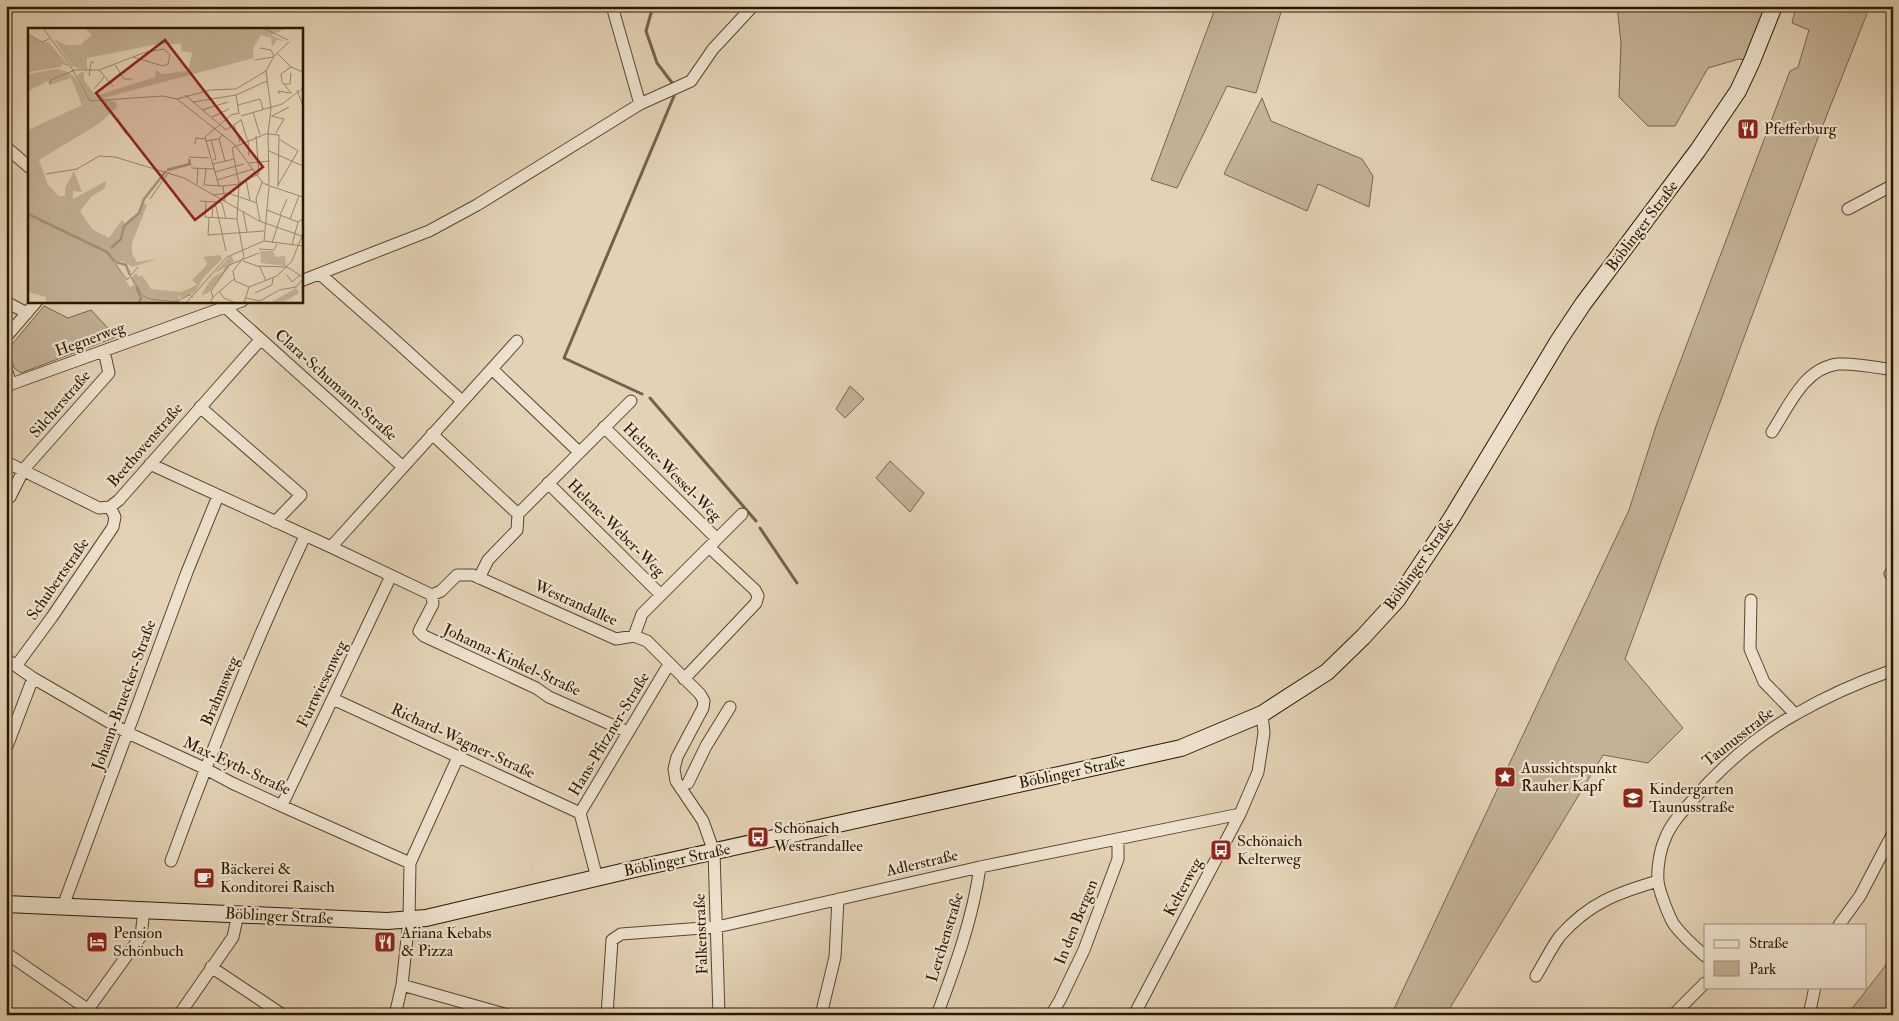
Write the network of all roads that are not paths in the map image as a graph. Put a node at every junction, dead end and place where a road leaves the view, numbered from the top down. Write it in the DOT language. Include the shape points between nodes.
graph roads {
  1 [pos="612,6"];
  2 [pos="753,6"];
  3 [pos="1774,6"];
  4 [pos="640,104"];
  5 [pos="6,147"];
  6 [pos="28,166"];
  7 [pos="1893,185"];
  8 [pos="1848,209"];
  9 [pos="320,274"];
  10 [pos="302,281"];
  11 [pos="6,302"];
  12 [pos="36,302"];
  13 [pos="239,302"];
  14 [pos="225,307"];
  15 [pos="26,313"];
  16 [pos="6,337"];
  17 [pos="260,340"];
  18 [pos="516,342"];
  19 [pos="104,352"];
  20 [pos="6,368"];
  21 [pos="492,368"];
  22 [pos="1893,370"];
  23 [pos="9,385"];
  24 [pos="462,401"];
  25 [pos="631,401"];
  26 [pos="200,407"];
  27 [pos="604,427"];
  28 [pos="1772,432"];
  29 [pos="432,434"];
  30 [pos="579,452"];
  31 [pos="6,462"];
  32 [pos="150,464"];
  33 [pos="403,467"];
  34 [pos="24,470"];
  35 [pos="548,483"];
  36 [pos="218,496"];
  37 [pos="6,500"];
  38 [pos="110,507"];
  39 [pos="518,514"];
  40 [pos="742,514"];
  41 [pos="275,522"];
  42 [pos="306,536"];
  43 [pos="713,543"];
  44 [pos="331,547"];
  45 [pos="391,576"];
  46 [pos="479,578"];
  47 [pos="432,595"];
  48 [pos="661,595"];
  49 [pos="1751,600"];
  50 [pos="634,636"];
  51 [pos="11,663"];
  52 [pos="669,664"];
  53 [pos="1893,670"];
  54 [pos="33,678"];
  55 [pos="684,679"];
  56 [pos="333,699"];
  57 [pos="730,707"];
  58 [pos="1262,714"];
  59 [pos="1795,714"];
  60 [pos="628,732"];
  61 [pos="128,733"];
  62 [pos="6,750"];
  63 [pos="458,757"];
  64 [pos="204,768"];
  65 [pos="688,784"];
  66 [pos="282,806"];
  67 [pos="580,813"];
  68 [pos="1240,814"];
  69 [pos="1893,833"];
  70 [pos="1118,839"];
  71 [pos="714,852"];
  72 [pos="171,862"];
  73 [pos="410,863"];
  74 [pos="980,866"];
  75 [pos="597,878"];
  76 [pos="1658,881"];
  77 [pos="838,899"];
  78 [pos="6,904"];
  79 [pos="63,906"];
  80 [pos="144,910"];
  81 [pos="238,914"];
  82 [pos="409,920"];
  83 [pos="1840,924"];
  84 [pos="717,927"];
  85 [pos="6,953"];
  86 [pos="1704,955"];
  87 [pos="211,967"];
  88 [pos="1536,976"];
  89 [pos="1704,983"];
  90 [pos="402,985"];
  91 [pos="1815,988"];
  92 [pos="90,1013"];
  93 [pos="178,1015"];
  94 [pos="284,1015"];
  95 [pos="395,1015"];
  96 [pos="508,1015"];
  97 [pos="607,1015"];
  98 [pos="719,1015"];
  99 [pos="821,1015"];
  100 [pos="937,1015"];
  101 [pos="1051,1015"];
  102 [pos="1134,1015"];
  103 [pos="1673,1015"];
  104 [pos="1809,1015"];
  1 -- 4 [label="street"];
  2 -- 4 [label="street" via="713,48 691,81"];
  3 -- 58 [label="main road, Böblinger Straße" via="1752,62 1724,113 1559,340 1451,519 1397,600 1327,672"];
  4 -- 9 [label="street" via="461,214"];
  5 -- 6 [label="street"];
  7 -- 8 [label="street"];
  9 -- 10 [label="street"];
  9 -- 24 [label="street"];
  11 -- 15 [label="street"];
  12 -- 15 [label="street"];
  13 -- 14 [label="street, Hegnerweg"];
  14 -- 17 [label="street, Clara-Schumann-Straße"];
  14 -- 19 [label="street, Hegnerweg"];
  15 -- 16 [label="street"];
  17 -- 26 [label="street, Beethovenstraße"];
  17 -- 33 [label="street, Clara-Schumann-Straße"];
  18 -- 21 [label="street"];
  19 -- 23 [label="street, Hegnerweg"];
  19 -- 34 [label="street, Silcherstraße" via="109,373"];
  20 -- 23 [label="street"];
  21 -- 24 [label="street"];
  21 -- 30 [label="street"];
  22 -- 28 [label="street" via="1854,364 1837,364 1819,370 1808,378"];
  24 -- 29 [label="street"];
  25 -- 27 [label="street"];
  26 -- 32 [label="street, Beethovenstraße"];
  26 -- 41 [label="street" via="301,495"];
  27 -- 30 [label="street"];
  27 -- 43 [label="street, Helene-Wessel-Weg"];
  29 -- 33 [label="street"];
  29 -- 39 [label="street"];
  30 -- 35 [label="street"];
  31 -- 34 [label="street, Beethovenstraße"];
  32 -- 36 [label="street"];
  32 -- 38 [label="street, Beethovenstraße"];
  33 -- 44 [label="street"];
  34 -- 37 [label="street, Silcherstraße"];
  34 -- 38 [label="street, Beethovenstraße" via="99,508"];
  35 -- 39 [label="street"];
  35 -- 48 [label="street, Helene-Weber-Weg"];
  36 -- 41 [label="street"];
  36 -- 61 [label="street, Johann-Bruecker-Straße"];
  38 -- 51 [label="street, Schubertstraße" via="113,527 52,617"];
  39 -- 46 [label="street" via="517,530 488,560"];
  40 -- 43 [label="street"];
  41 -- 42 [label="street"];
  42 -- 44 [label="street"];
  42 -- 64 [label="street, Brahmsweg"];
  43 -- 48 [label="street"];
  43 -- 55 [label="street, Helene-Wessel-Weg" via="758,596 756,602"];
  44 -- 45 [label="street"];
  45 -- 47 [label="street"];
  45 -- 56 [label="street, Furtwiesenweg"];
  46 -- 47 [label="street, Westrandallee" via="457,575"];
  46 -- 50 [label="street, Westrandallee" via="616,639"];
  47 -- 60 [label="street, Johanna-Kinkel-Straße" via="433,604 419,631 424,636"];
  48 -- 50 [label="street" via="642,614"];
  49 -- 59 [label="street" via="1750,649 1764,682"];
  50 -- 52 [label="street, Westrandallee" via="647,642"];
  51 -- 54 [label="street, Max-Eyth-Straße"];
  52 -- 55 [label="street, Westrandallee"];
  52 -- 60 [label="street, Hans-Pfitzner-Straße"];
  53 -- 59 [label="street, Taunusstraße" via="1853,685"];
  54 -- 61 [label="street, Max-Eyth-Straße"];
  54 -- 62 [label="street"];
  55 -- 71 [label="street, Westrandallee" via="704,701 677,757 676,781 703,821"];
  56 -- 63 [label="street, Richard-Wagner-Straße"];
  56 -- 66 [label="street, Furtwiesenweg"];
  57 -- 65 [label="street"];
  58 -- 68 [label="street, Kelterweg" via="1264,733 1258,772"];
  58 -- 71 [label="main road, Böblinger Straße" via="1181,748"];
  59 -- 76 [label="street, Taunusstraße" via="1742,751 1708,782 1676,819 1665,839"];
  60 -- 67 [label="street, Hans-Pfitzner-Straße"];
  61 -- 64 [label="street, Max-Eyth-Straße"];
  61 -- 79 [label="street, Johann-Bruecker-Straße"];
  63 -- 67 [label="street, Richard-Wagner-Straße"];
  63 -- 73 [label="street"];
  64 -- 66 [label="street, Max-Eyth-Straße"];
  64 -- 72 [label="street, Brahmsweg"];
  66 -- 73 [label="street, Max-Eyth-Straße"];
  67 -- 75 [label="street, Hans-Pfitzner-Straße"];
  68 -- 70 [label="street, Adlerstraße"];
  68 -- 102 [label="street, Kelterweg"];
  69 -- 83 [label="street" via="1860,896"];
  70 -- 74 [label="street, Adlerstraße"];
  70 -- 101 [label="street, In den Bergen" via="1118,859 1084,950"];
  71 -- 75 [label="main road, Böblinger Straße"];
  71 -- 84 [label="street, Falkenstraße"];
  73 -- 82 [label="street"];
  74 -- 77 [label="street, Adlerstraße"];
  74 -- 100 [label="street, Lerchenstraße" via="976,900"];
  75 -- 82 [label="main road, Böblinger Straße"];
  76 -- 86 [label="street, Taunusstraße" via="1673,922"];
  76 -- 88 [label="street" via="1620,892 1590,908 1560,937"];
  77 -- 84 [label="street, Adlerstraße"];
  77 -- 99 [label="street" via="835,957"];
  78 -- 79 [label="main road, Böblinger Straße"];
  79 -- 80 [label="main road, Böblinger Straße"];
  80 -- 81 [label="main road, Böblinger Straße"];
  80 -- 92 [label="street" via="141,936"];
  81 -- 82 [label="main road, Böblinger Straße"];
  81 -- 87 [label="street" via="233,937"];
  82 -- 90 [label="street"];
  84 -- 97 [label="street, Adlerstraße" via="621,934 612,940"];
  84 -- 98 [label="street, Falkenstraße"];
  85 -- 92 [label="street"];
  87 -- 93 [label="street"];
  87 -- 94 [label="street"];
  89 -- 103 [label="street"];
  90 -- 95 [label="street"];
  90 -- 96 [label="street"];
  91 -- 104 [label="street"];
}
